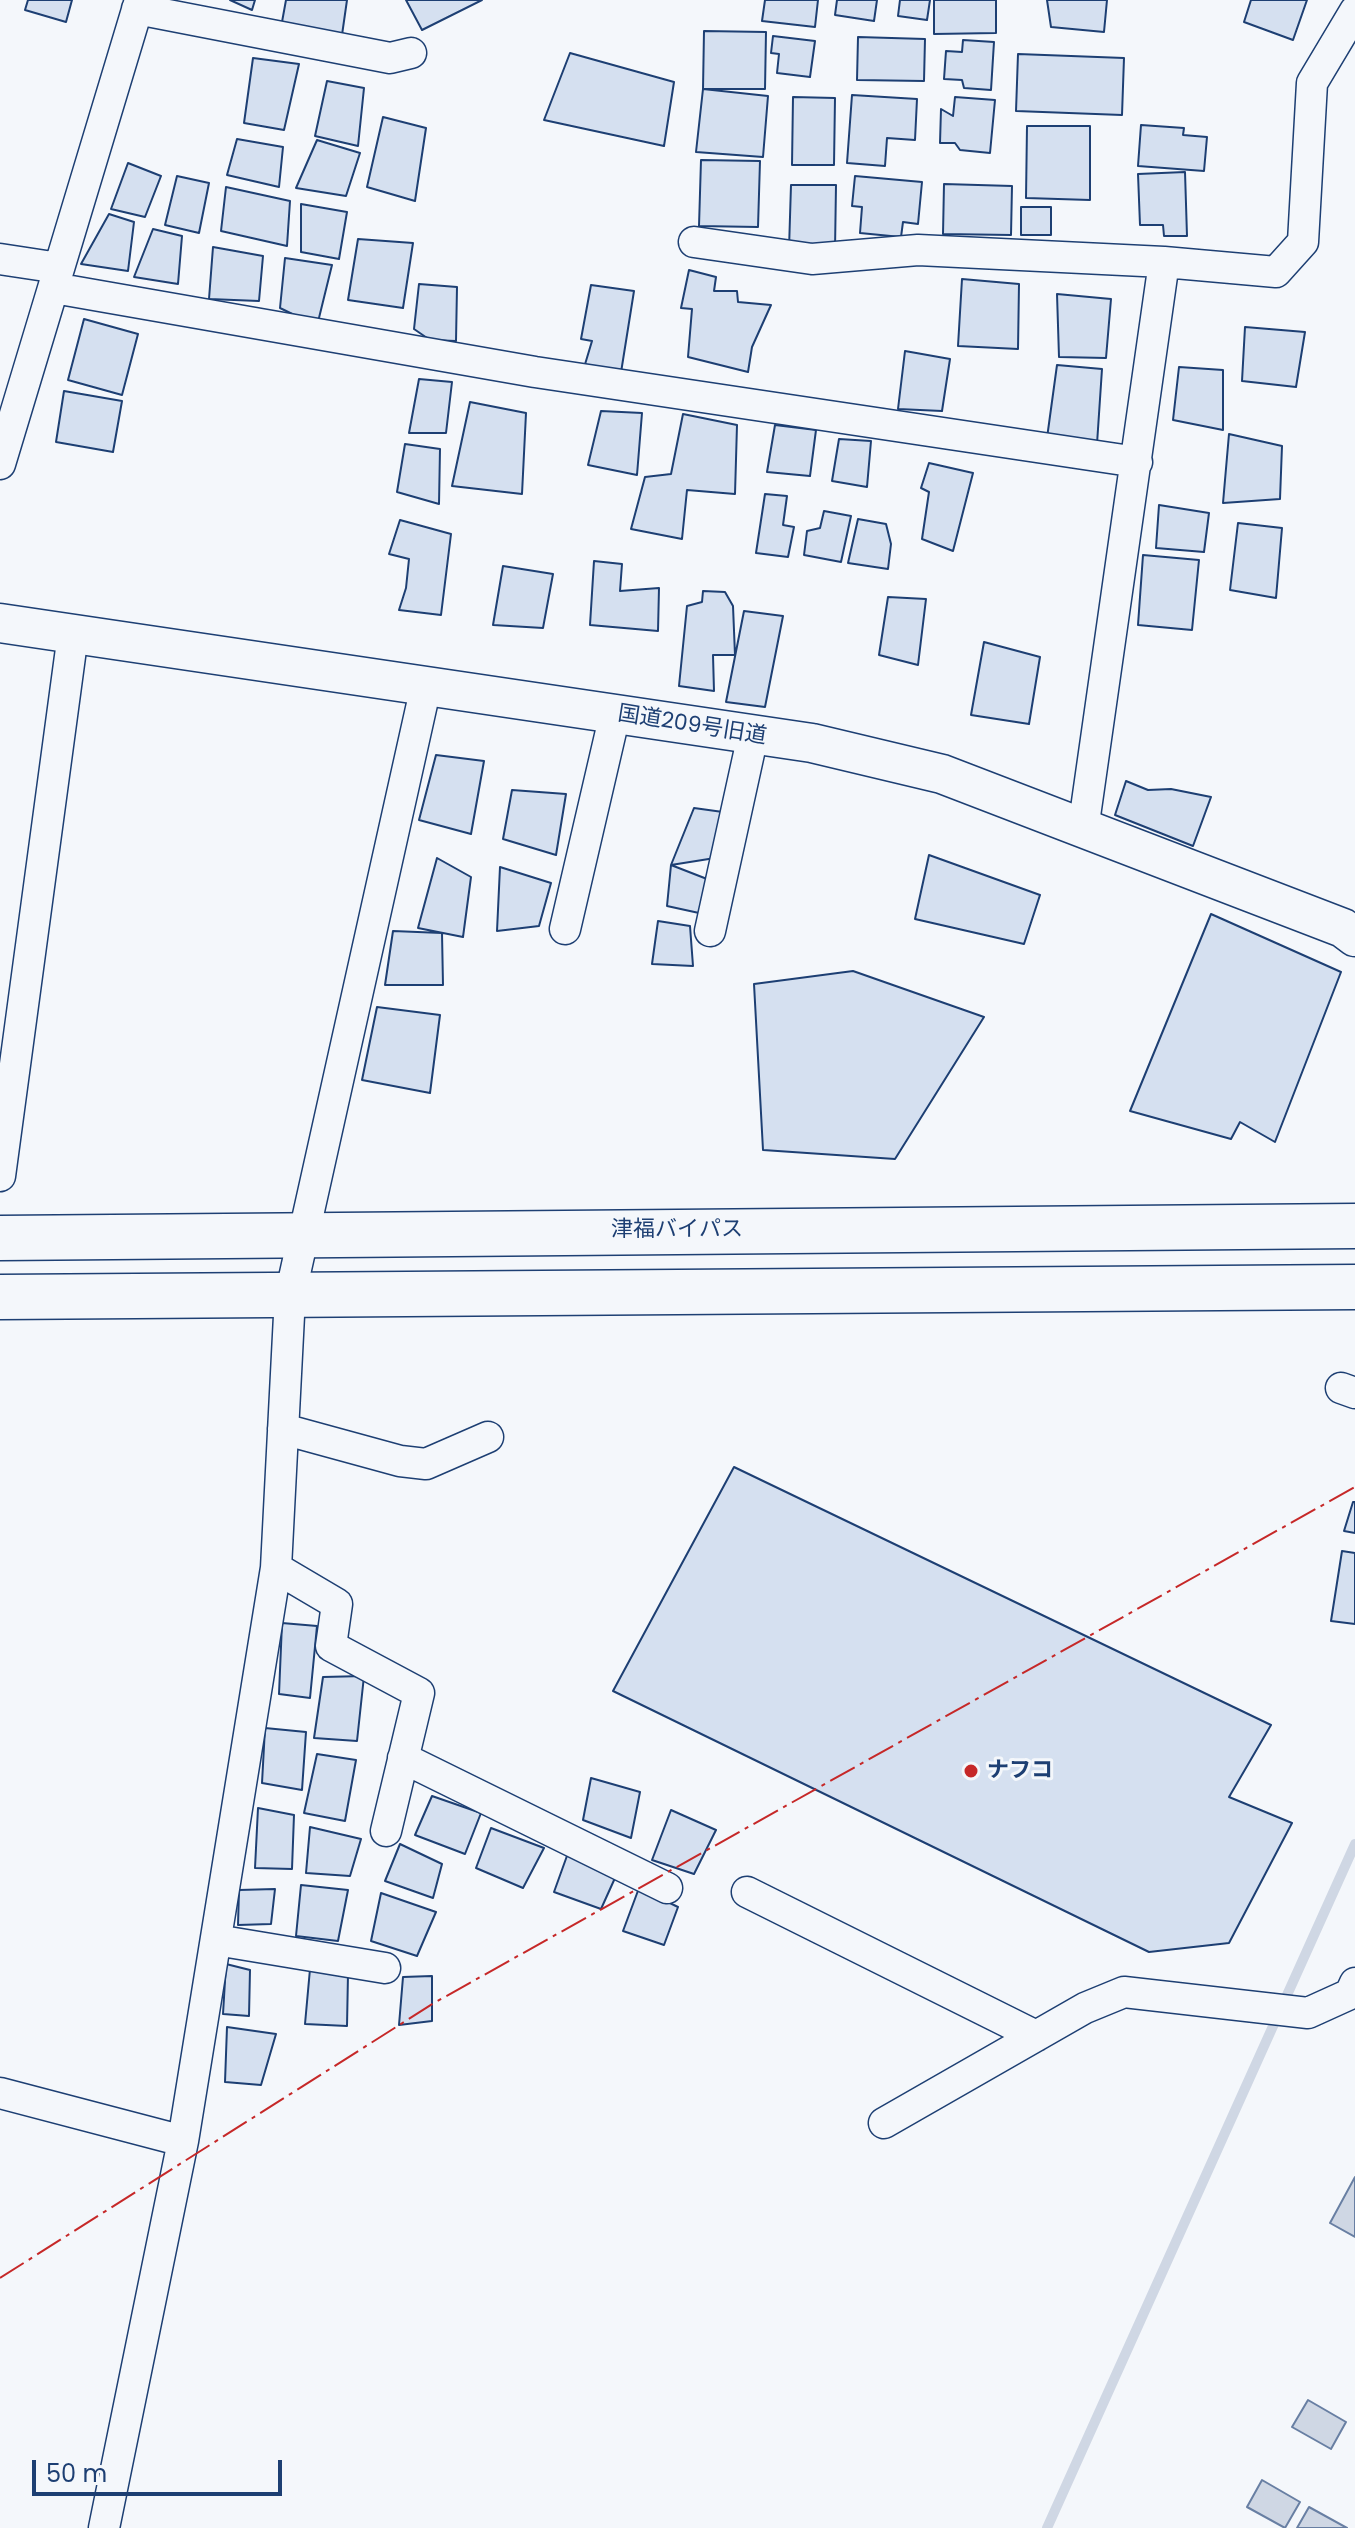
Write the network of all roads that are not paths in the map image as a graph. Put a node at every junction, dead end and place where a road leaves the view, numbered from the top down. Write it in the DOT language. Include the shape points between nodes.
graph roads {
  1 [pos="138,4"];
  2 [pos="1355,11"];
  3 [pos="411,53"];
  4 [pos="694,242"];
  5 [pos="0,259"];
  6 [pos="1164,262"];
  7 [pos="57,278"];
  8 [pos="1137,462"];
  9 [pos="0,464"];
  10 [pos="0,623"];
  11 [pos="73,634"];
  12 [pos="426,686"];
  13 [pos="615,714"];
  14 [pos="753,735"];
  15 [pos="1083,830"];
  16 [pos="565,929"];
  17 [pos="710,931"];
  18 [pos="1355,937"];
  19 [pos="0,1176"];
  20 [pos="1355,1226"];
  21 [pos="302,1233"];
  22 [pos="0,1238"];
  23 [pos="1355,1287"];
  24 [pos="290,1296"];
  25 [pos="0,1297"];
  26 [pos="283,1429"];
  27 [pos="488,1437"];
  28 [pos="276,1568"];
  29 [pos="403,1758"];
  30 [pos="386,1831"];
  31 [pos="667,1888"];
  32 [pos="747,1892"];
  33 [pos="216,1940"];
  34 [pos="385,1968"];
  35 [pos="1355,1983"];
  36 [pos="1036,2036"];
  37 [pos="0,2093"];
  38 [pos="884,2123"];
  39 [pos="183,2141"];
  40 [pos="104,2528"];
  1 -- 3 [label="street" via="390,58"];
  1 -- 7 [label="street"];
  2 -- 6 [label="street" via="1312,83 1303,242 1276,272"];
  4 -- 6 [label="street" via="812,259 918,250"];
  5 -- 7 [label="street"];
  6 -- 8 [label="street"];
  7 -- 8 [label="street" via="535,372"];
  7 -- 9 [label="street"];
  8 -- 15 [label="street"];
  10 -- 11 [label="street, 国道209号旧道"];
  11 -- 12 [label="street, 国道209号旧道"];
  11 -- 19 [label="street"];
  12 -- 13 [label="street, 国道209号旧道"];
  12 -- 21 [label="street"];
  13 -- 14 [label="street, 国道209号旧道"];
  13 -- 16 [label="street"];
  14 -- 15 [label="street, 国道209号旧道" via="812,743 942,774"];
  14 -- 17 [label="street"];
  15 -- 18 [label="street, 国道209号旧道"];
  20 -- 21 [label="highway, 津福バイパス"];
  21 -- 22 [label="highway, 津福バイパス"];
  21 -- 24 [label="street"];
  23 -- 24 [label="highway"];
  24 -- 25 [label="highway"];
  24 -- 26 [label="street"];
  26 -- 27 [label="street" via="426,1464"];
  26 -- 28 [label="street"];
  28 -- 29 [label="street" via="337,1604 331,1646 419,1693"];
  28 -- 33 [label="street"];
  29 -- 30 [label="street"];
  29 -- 31 [label="street"];
  32 -- 36 [label="street"];
  33 -- 34 [label="street"];
  33 -- 39 [label="street"];
  35 -- 36 [label="street" via="1350,1994 1308,2013 1124,1992"];
  36 -- 38 [label="street"];
  37 -- 39 [label="street"];
  39 -- 40 [label="street"];
}
